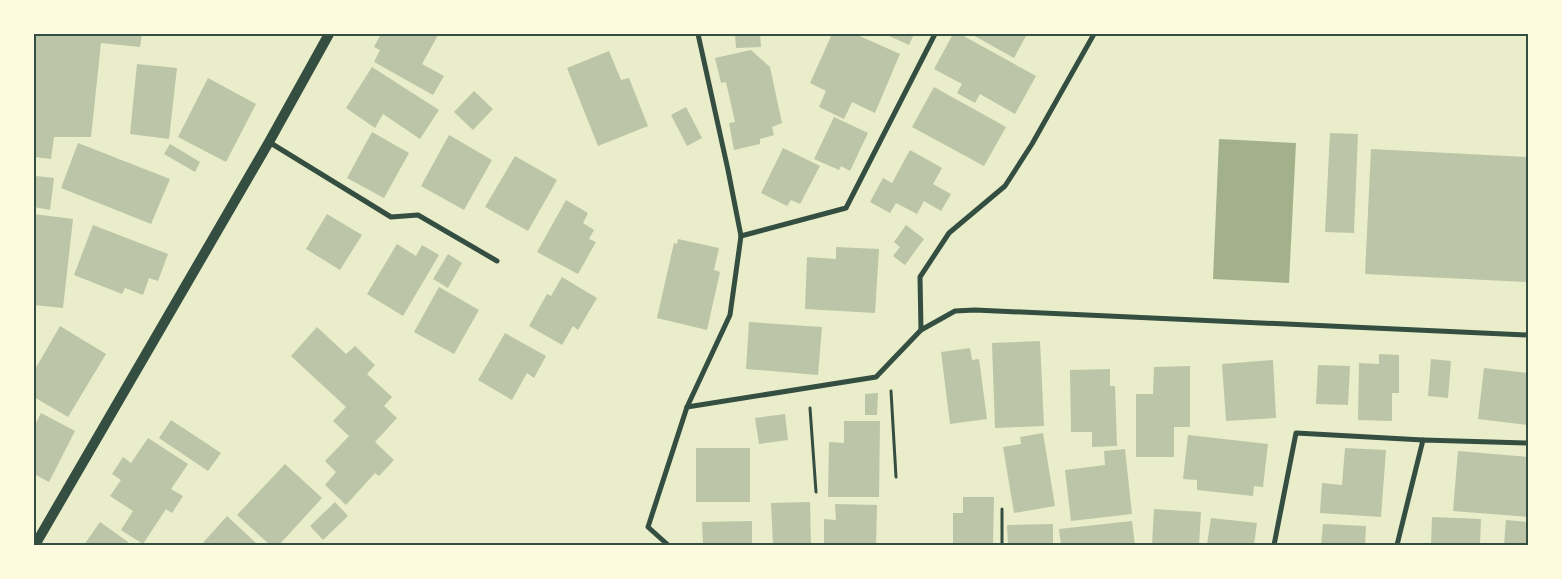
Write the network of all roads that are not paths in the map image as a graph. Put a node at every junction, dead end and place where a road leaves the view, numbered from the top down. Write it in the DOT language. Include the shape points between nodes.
graph roads {
  1 [pos="329,34"];
  2 [pos="698,34"];
  3 [pos="935,34"];
  4 [pos="1094,34"];
  5 [pos="269,142"];
  6 [pos="741,236"];
  7 [pos="497,261"];
  8 [pos="921,330"];
  9 [pos="1528,335"];
  10 [pos="687,407"];
  11 [pos="1423,440"];
  12 [pos="1528,443"];
  13 [pos="35,545"];
  14 [pos="668,545"];
  15 [pos="1274,545"];
  16 [pos="1397,545"];
  1 -- 5 [label="main road"];
  2 -- 6 [label="street"];
  3 -- 6 [label="street" via="846,208"];
  4 -- 8 [label="street" via="1005,186 949,233 920,277"];
  5 -- 7 [label="street" via="391,217 418,215"];
  5 -- 13 [label="main road"];
  6 -- 10 [label="street" via="730,315"];
  8 -- 9 [label="street" via="955,311 975,310"];
  8 -- 10 [label="street" via="876,377"];
  10 -- 14 [label="street" via="648,527"];
  11 -- 12 [label="street"];
  11 -- 15 [label="street" via="1296,433"];
  11 -- 16 [label="street"];
}
